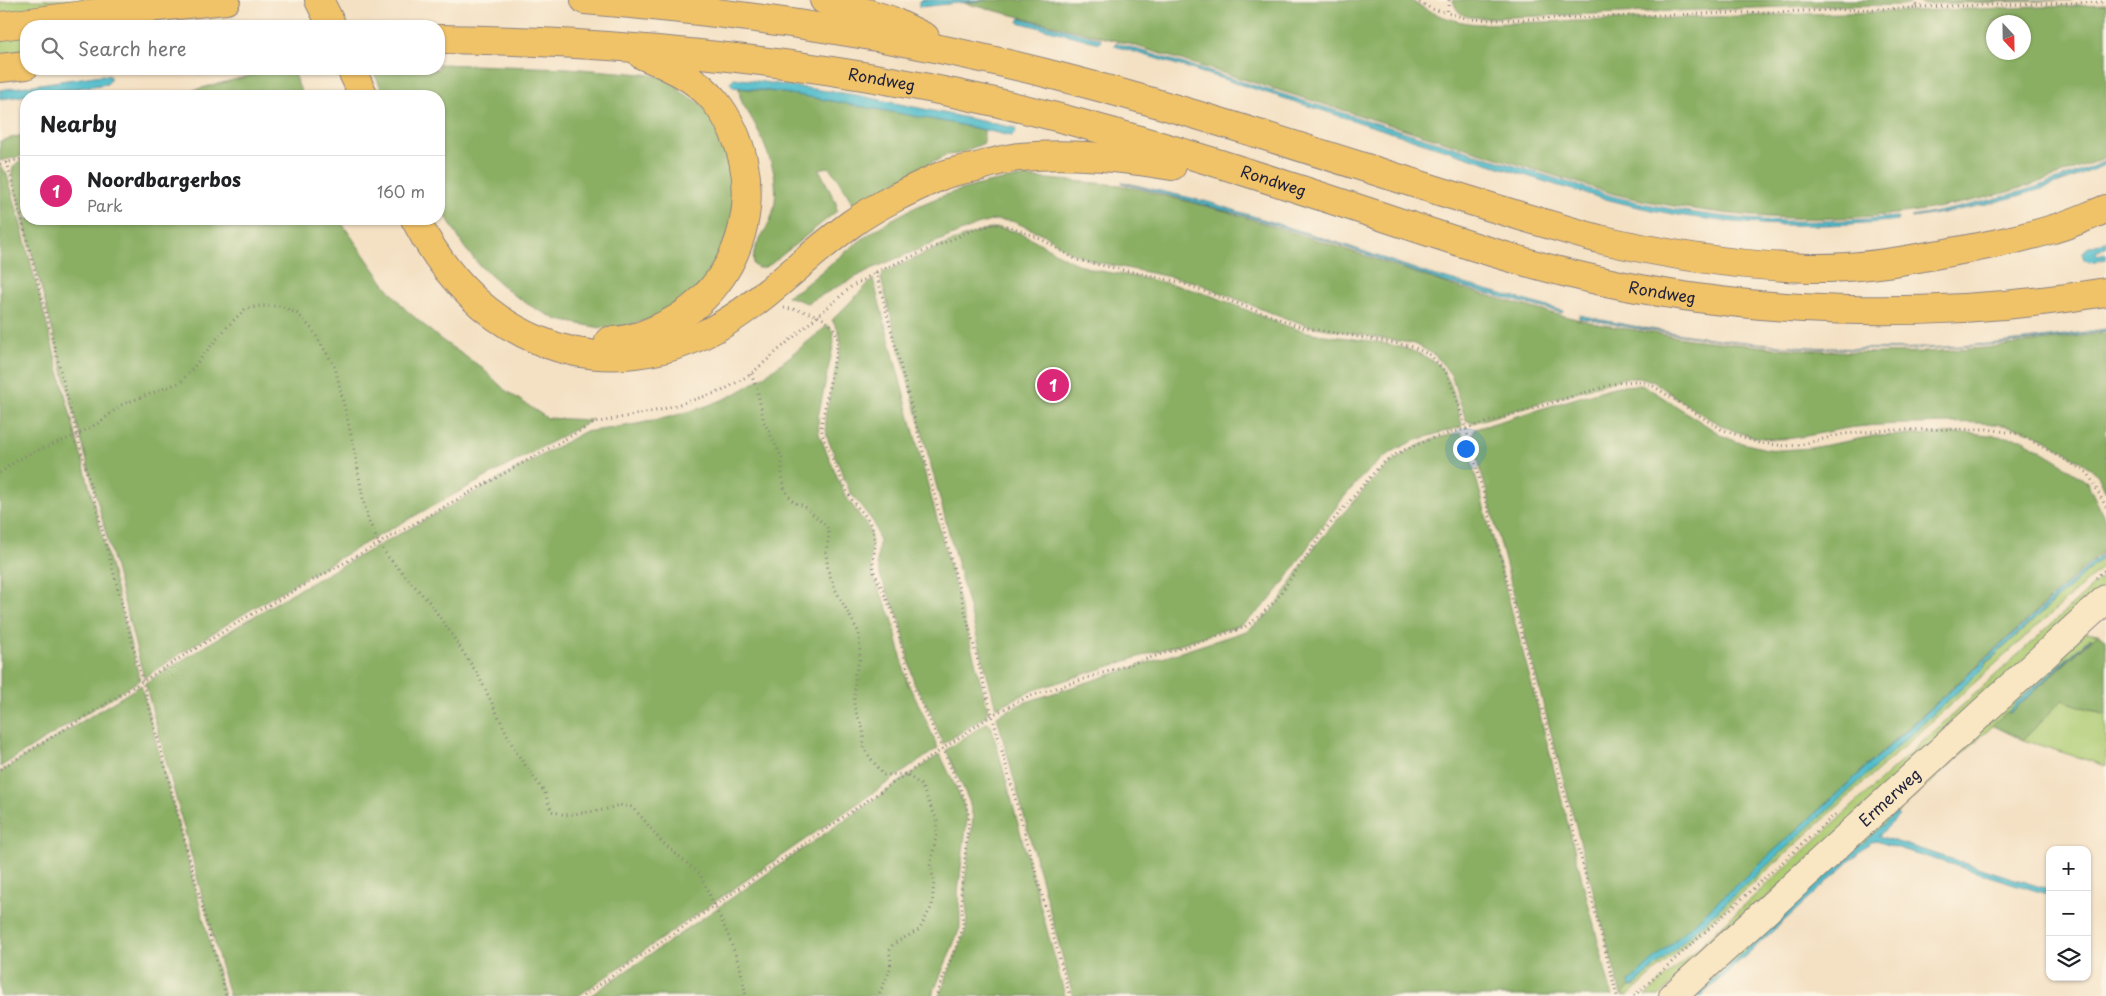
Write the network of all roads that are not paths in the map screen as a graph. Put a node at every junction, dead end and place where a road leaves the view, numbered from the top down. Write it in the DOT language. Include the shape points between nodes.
graph roads {
  1 [pos="226,0"];
  2 [pos="319,0"];
  3 [pos="584,0"];
  4 [pos="824,0"];
  5 [pos="46,20"];
  6 [pos="329,20"];
  7 [pos="20,23"];
  8 [pos="0,26"];
  9 [pos="445,39"];
  10 [pos="619,46"];
  11 [pos="954,51"];
  12 [pos="20,66"];
  13 [pos="0,68"];
  14 [pos="355,75"];
  15 [pos="361,90"];
  16 [pos="1287,185"];
  17 [pos="2106,209"];
  18 [pos="418,225"];
  19 [pos="433,225"];
  20 [pos="2106,292"];
  21 [pos="2106,599"];
  22 [pos="1673,996"];
  1 -- 5 [label="main road"];
  2 -- 6 [label="main road"];
  3 -- 11 [label="main road" via="748,16"];
  4 -- 11 [label="main road" via="890,20"];
  7 -- 8 [label="main road"];
  9 -- 10 [label="main road, Rondweg"];
  10 -- 16 [label="main road, Rondweg" via="798,66 967,96 1064,119"];
  10 -- 19 [label="main road" via="669,66 694,82 714,101 734,134 746,171 746,217 736,249 716,285 691,310 652,332 613,341 576,339 546,331 519,318 476,284 447,249"];
  11 -- 17 [label="main road" via="1141,99 1580,234 1702,259 1811,268 1854,267 1990,245 2054,229"];
  12 -- 13 [label="main road"];
  14 -- 15 [label="main road"];
  16 -- 18 [label="main road" via="1094,155 1018,157 946,174 852,223 766,294 718,328 680,346 618,356 554,347 520,333 480,305 444,267"];
  16 -- 20 [label="main road, Rondweg" via="1523,262 1698,298 1809,308 1913,309 2026,302"];
  21 -- 22 [label="street, Ermerweg"];
}
